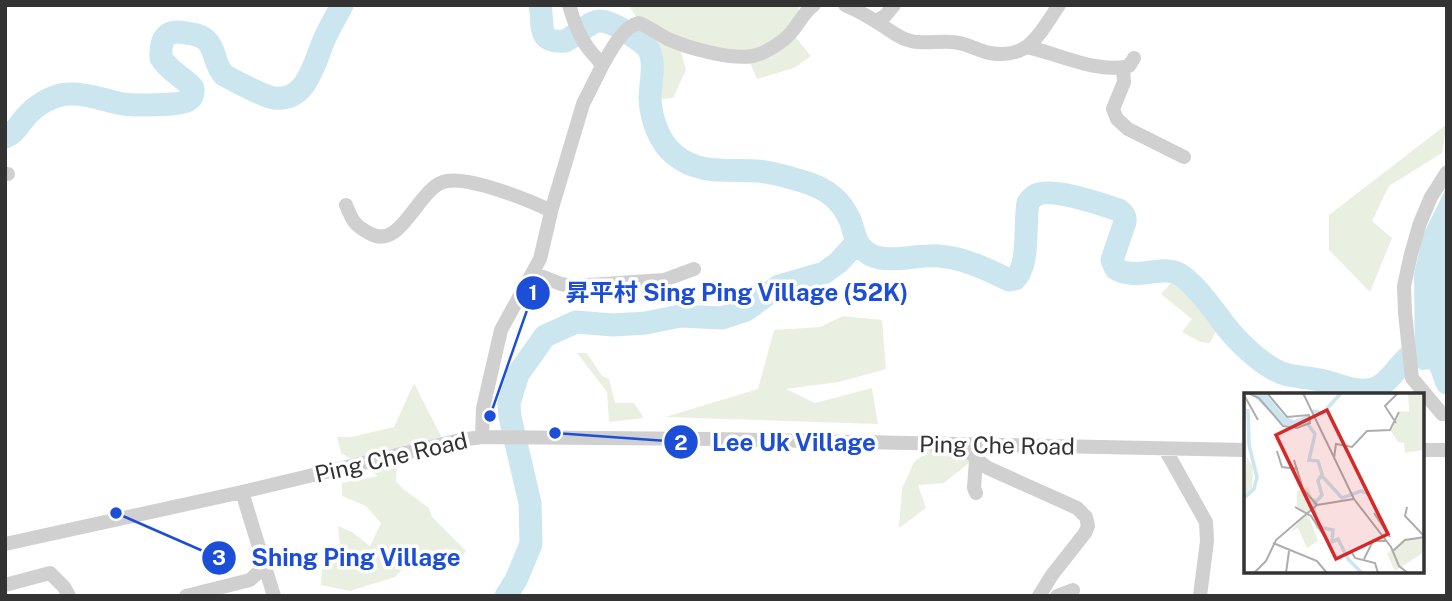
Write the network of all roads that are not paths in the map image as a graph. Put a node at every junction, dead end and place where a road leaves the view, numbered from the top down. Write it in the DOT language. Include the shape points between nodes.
graph roads {
  1 [pos="569,5"];
  2 [pos="814,5"];
  3 [pos="845,5"];
  4 [pos="894,5"];
  5 [pos="1059,5"];
  6 [pos="875,21"];
  7 [pos="1026,47"];
  8 [pos="602,66"];
  9 [pos="1184,157"];
  10 [pos="1447,172"];
  11 [pos="346,205"];
  12 [pos="551,211"];
  13 [pos="694,269"];
  14 [pos="533,273"];
  15 [pos="1447,414"];
  16 [pos="486,437"];
  17 [pos="960,444"];
  18 [pos="1165,449"];
  19 [pos="1244,450"];
  20 [pos="976,460"];
  21 [pos="242,492"];
  22 [pos="976,493"];
  23 [pos="5,544"];
  24 [pos="265,566"];
  25 [pos="5,585"];
  26 [pos="1073,590"];
  27 [pos="69,596"];
  28 [pos="186,596"];
  29 [pos="274,596"];
  30 [pos="1039,596"];
  31 [pos="1057,596"];
  32 [pos="1200,596"];
  1 -- 8 [label="street" via="584,41"];
  2 -- 8 [label="street" via="790,36 754,56 729,56 679,43 639,23 616,43"];
  3 -- 6 [label="street"];
  4 -- 6 [label="street"];
  5 -- 7 [label="street"];
  6 -- 7 [label="street" via="910,41 947,41 1003,54"];
  7 -- 9 [label="street" via="1116,69 1129,63 1113,109 1117,119"];
  8 -- 12 [label="street" via="583,104"];
  10 -- 15 [label="street" via="1420,223 1404,286 1412,379 1442,414"];
  11 -- 12 [label="street" via="357,226 381,238 408,219 434,185 448,180 480,185"];
  12 -- 14 [label="street"];
  13 -- 14 [label="street" via="664,280 573,286"];
  14 -- 16 [label="street" via="501,330 483,408"];
  16 -- 17 [label="street, Ping Che Road"];
  16 -- 21 [label="street, Ping Che Road"];
  17 -- 18 [label="street, Ping Che Road"];
  17 -- 20 [label="street"];
  18 -- 19 [label="street, Ping Che Road"];
  18 -- 32 [label="street" via="1206,522"];
  20 -- 22 [label="street"];
  20 -- 30 [label="street" via="1077,508 1088,522 1085,533"];
  21 -- 23 [label="street, Ping Che Road"];
  21 -- 24 [label="street"];
  24 -- 28 [label="street" via="250,580"];
  24 -- 29 [label="street"];
  25 -- 27 [label="street" via="50,573"];
  26 -- 31 [label="street"];
}
